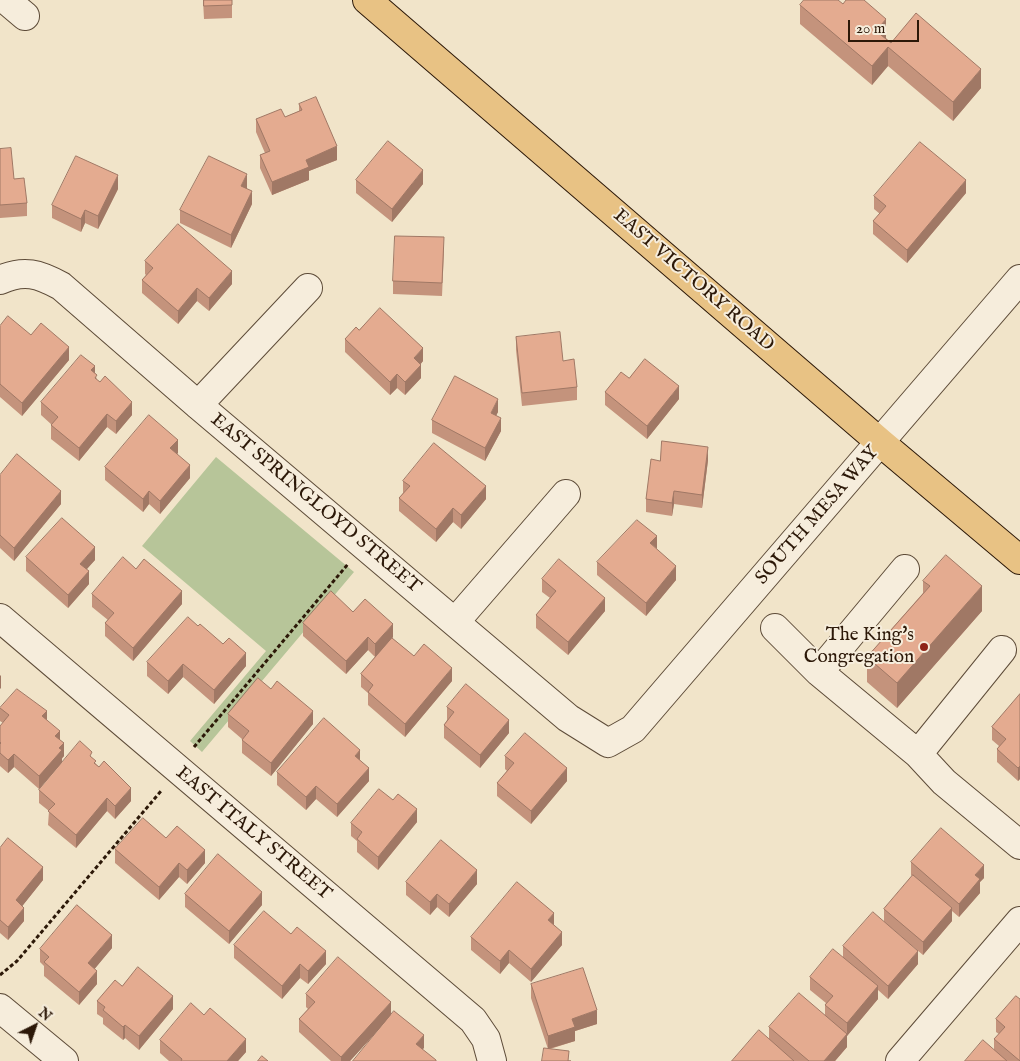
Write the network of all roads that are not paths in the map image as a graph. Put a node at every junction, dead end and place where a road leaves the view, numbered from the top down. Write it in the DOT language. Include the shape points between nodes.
graph roads {
  1 [pos="367,0"];
  2 [pos="10,277"];
  3 [pos="1020,279"];
  4 [pos="308,288"];
  5 [pos="198,405"];
  6 [pos="880,443"];
  7 [pos="566,494"];
  8 [pos="1020,560"];
  9 [pos="905,569"];
  10 [pos="0,618"];
  11 [pos="455,622"];
  12 [pos="775,628"];
  13 [pos="1002,650"];
  14 [pos="819,672"];
  15 [pos="608,743"];
  16 [pos="918,754"];
  17 [pos="1020,845"];
  18 [pos="1020,921"];
  19 [pos="0,1008"];
  20 [pos="492,1060"];
  21 [pos="64,1061"];
  22 [pos="900,1061"];
  1 -- 6 [label="main road, EAST VICTORY ROAD"];
  2 -- 5 [label="street, EAST SPRINGLOYD STREET" via="41,275 61,286"];
  3 -- 6 [label="street, SOUTH MESA WAY"];
  4 -- 5 [label="street"];
  5 -- 11 [label="street, EAST SPRINGLOYD STREET"];
  6 -- 8 [label="main road, EAST VICTORY ROAD"];
  6 -- 15 [label="street, SOUTH MESA WAY" via="633,729"];
  7 -- 11 [label="street"];
  9 -- 14 [label="street"];
  10 -- 20 [label="street, EAST ITALY STREET" via="473,1020 486,1039"];
  11 -- 15 [label="street, EAST SPRINGLOYD STREET" via="568,718"];
  12 -- 14 [label="street"];
  13 -- 16 [label="street"];
  14 -- 16 [label="street"];
  16 -- 17 [label="street" via="944,782"];
  18 -- 22 [label="street"];
  19 -- 21 [label="street"];
}
